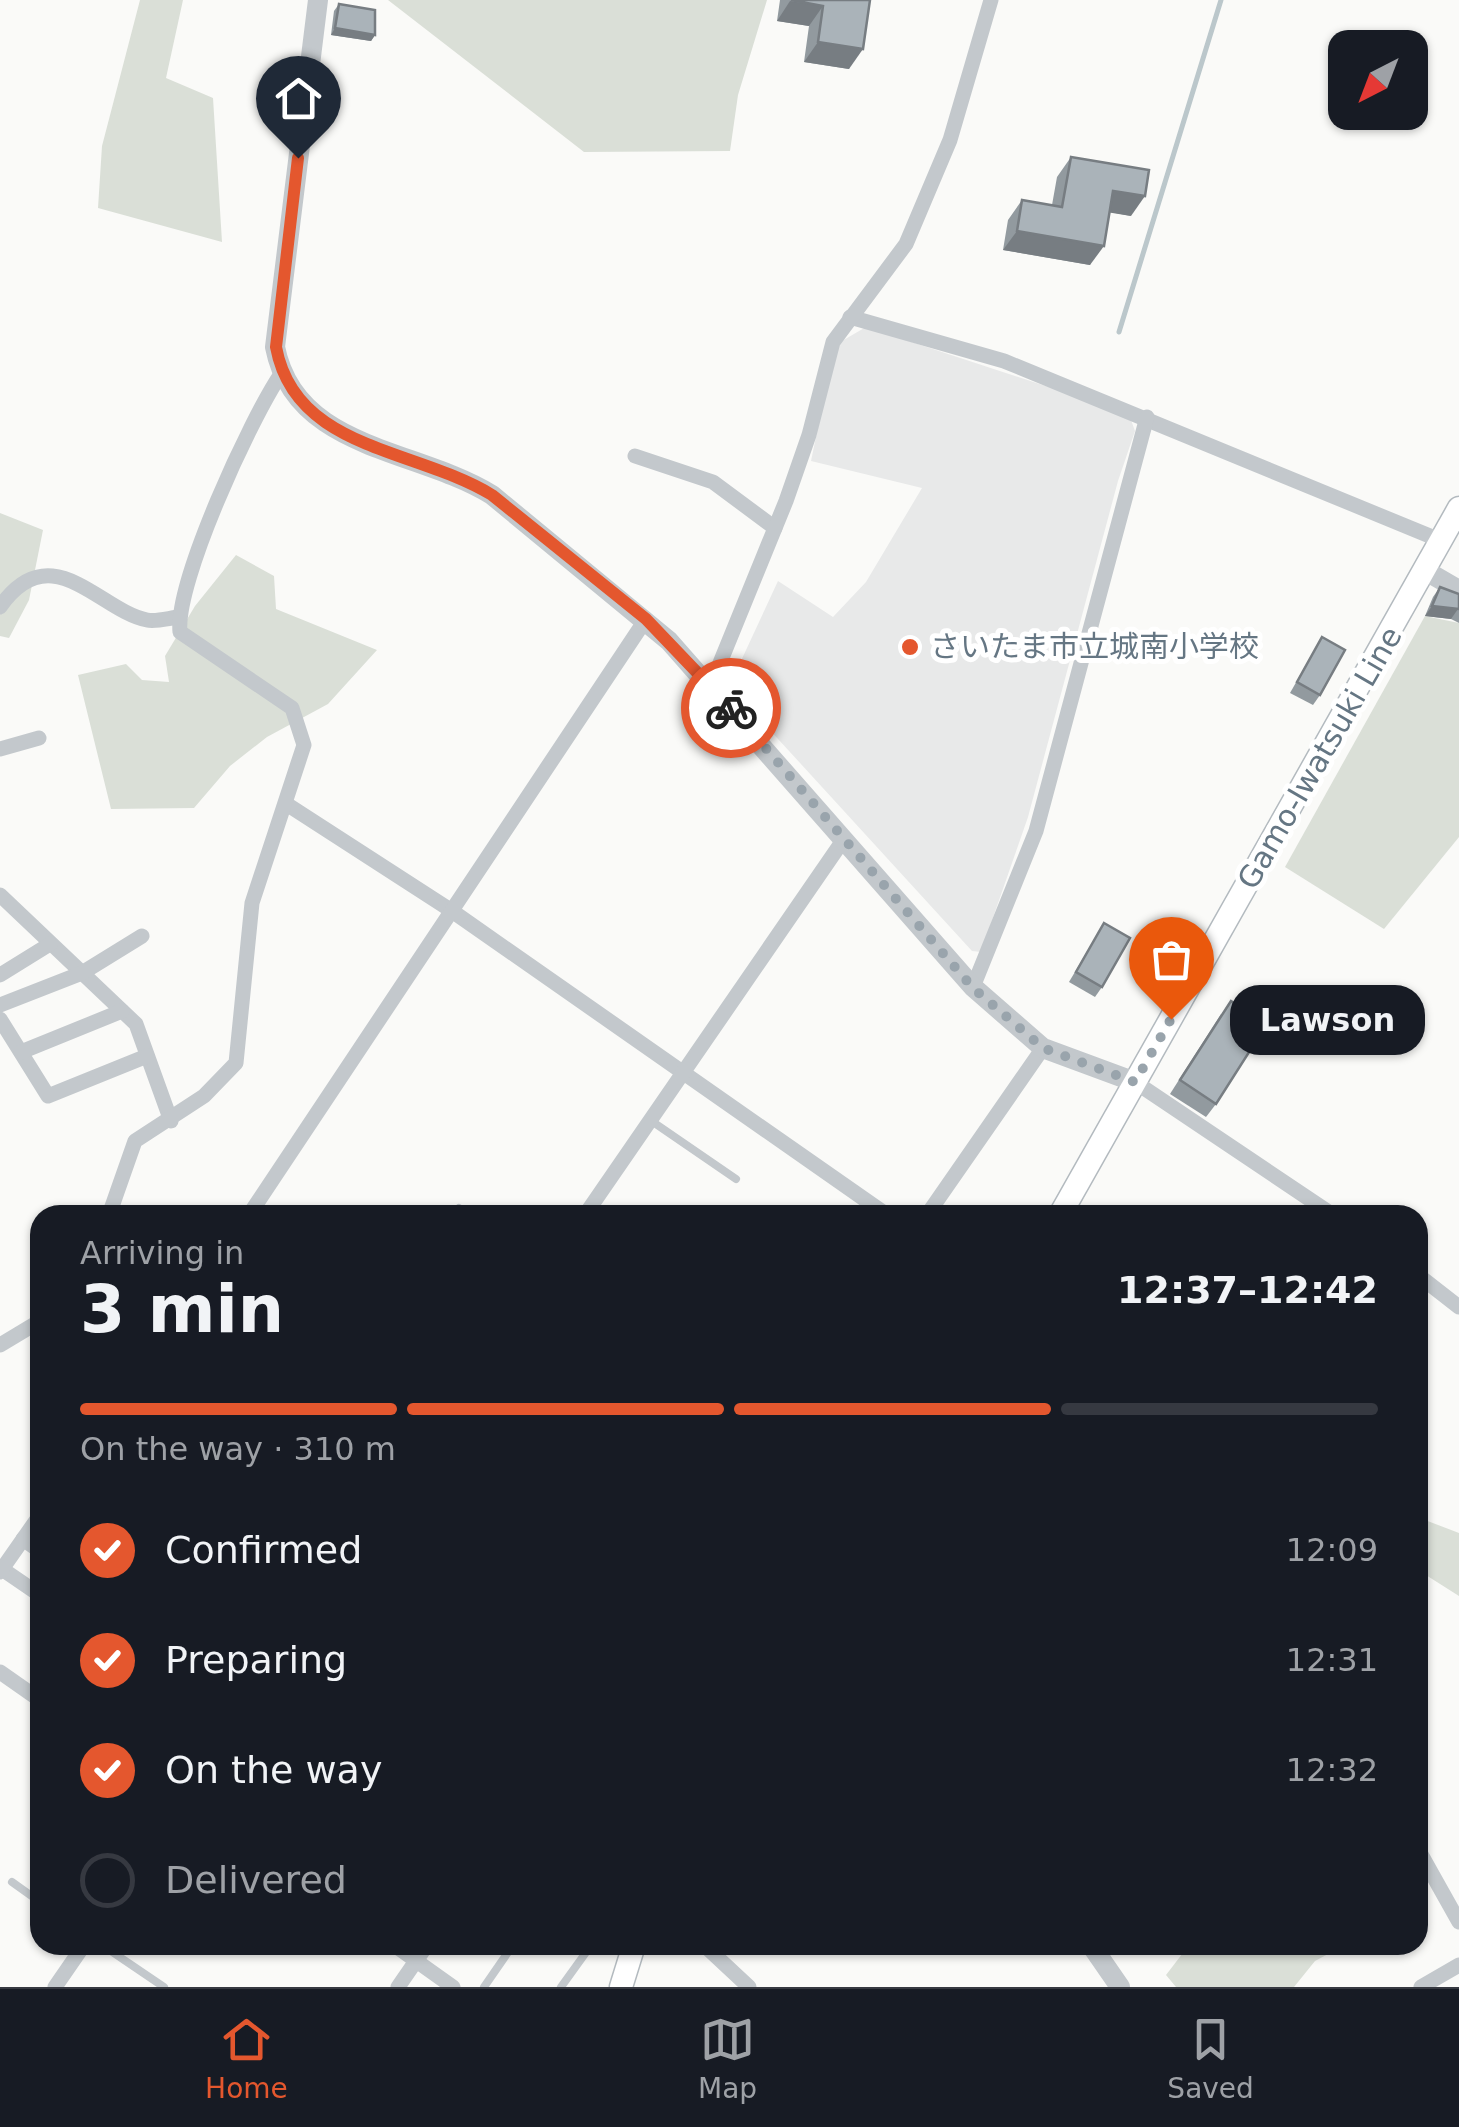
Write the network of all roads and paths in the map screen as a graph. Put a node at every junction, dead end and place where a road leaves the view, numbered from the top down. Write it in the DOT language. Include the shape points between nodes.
graph roads {
  1 [pos="318,0"];
  2 [pos="991,0"];
  3 [pos="850,317"];
  4 [pos="281,374"];
  5 [pos="1147,417"];
  6 [pos="635,456"];
  7 [pos="1459,508"];
  8 [pos="776,528"];
  9 [pos="1442,541"];
  10 [pos="1426,571"];
  11 [pos="1459,590"];
  12 [pos="0,607"];
  13 [pos="179,618"];
  14 [pos="646,619"];
  15 [pos="711,686"];
  16 [pos="38,738"];
  17 [pos="0,748"];
  18 [pos="288,805"];
  19 [pos="844,839"];
  20 [pos="0,895"];
  21 [pos="452,912"];
  22 [pos="142,936"];
  23 [pos="50,944"];
  24 [pos="82,974"];
  25 [pos="0,975"];
  26 [pos="973,988"];
  27 [pos="0,1005"];
  28 [pos="122,1011"];
  29 [pos="0,1019"];
  30 [pos="1043,1048"];
  31 [pos="21,1052"];
  32 [pos="147,1056"];
  33 [pos="682,1073"];
  34 [pos="1135,1082"];
  35 [pos="650,1120"];
  36 [pos="171,1121"];
  37 [pos="736,1179"];
  38 [pos="113,1205"];
  39 [pos="256,1205"];
  40 [pos="592,1205"];
  41 [pos="873,1205"];
  42 [pos="934,1205"];
  43 [pos="1066,1205"];
  44 [pos="1319,1205"];
  45 [pos="1428,1283"];
  46 [pos="1459,1307"];
  47 [pos="30,1326"];
  48 [pos="0,1344"];
  49 [pos="30,1530"];
  50 [pos="23,1539"];
  51 [pos="30,1544"];
  52 [pos="1,1570"];
  53 [pos="30,1589"];
  54 [pos="0,1672"];
  55 [pos="30,1693"];
  56 [pos="1428,1867"];
  57 [pos="12,1882"];
  58 [pos="30,1895"];
  59 [pos="1459,1922"];
  60 [pos="77,1955"];
  61 [pos="117,1955"];
  62 [pos="409,1955"];
  63 [pos="420,1955"];
  64 [pos="506,1955"];
  65 [pos="584,1955"];
  66 [pos="631,1955"];
  67 [pos="715,1955"];
  68 [pos="1099,1955"];
  69 [pos="416,1960"];
  70 [pos="1459,1966"];
  71 [pos="55,1987"];
  72 [pos="164,1987"];
  73 [pos="398,1987"];
  74 [pos="453,1987"];
  75 [pos="484,1987"];
  76 [pos="562,1987"];
  77 [pos="620,1987"];
  78 [pos="749,1987"];
  79 [pos="1120,1987"];
  80 [pos="1420,1987"];
  1 -- 4 [label="street" via="278,315"];
  2 -- 3 [label="street" via="950,140 906,244"];
  3 -- 5 [label="street" via="1004,362"];
  3 -- 8 [label="street" via="832,342"];
  4 -- 13 [label="street" via="263,400 197,556"];
  4 -- 14 [label="street" via="292,395 326,423 492,495"];
  5 -- 9 [label="street"];
  5 -- 26 [label="street" via="1036,830"];
  6 -- 8 [label="street" via="713,482"];
  7 -- 9 [label="main road, Gamo-Iwatsuki Line"];
  8 -- 15 [label="street"];
  9 -- 10 [label="main road, Gamo-Iwatsuki Line"];
  10 -- 11 [label="street"];
  10 -- 34 [label="main road, Gamo-Iwatsuki Line"];
  12 -- 13 [label="street" via="23,583 51,577 80,583 146,620"];
  13 -- 18 [label="street" via="180,632 292,708 304,745"];
  14 -- 15 [label="street"];
  14 -- 21 [label="street"];
  15 -- 19 [label="street"];
  16 -- 17 [label="street"];
  18 -- 21 [label="street"];
  18 -- 36 [label="street" via="252,903 236,1063"];
  19 -- 26 [label="street"];
  19 -- 33 [label="street"];
  20 -- 23 [label="street"];
  21 -- 33 [label="street"];
  21 -- 39 [label="street"];
  22 -- 24 [label="street"];
  23 -- 24 [label="street"];
  23 -- 25 [label="street"];
  24 -- 27 [label="street"];
  24 -- 28 [label="street"];
  26 -- 30 [label="street"];
  28 -- 31 [label="street"];
  28 -- 32 [label="street" via="136,1024"];
  29 -- 31 [label="street"];
  30 -- 34 [label="street"];
  30 -- 42 [label="street"];
  31 -- 32 [label="street" via="48,1096"];
  32 -- 36 [label="street"];
  33 -- 35 [label="street"];
  33 -- 41 [label="street"];
  34 -- 43 [label="main road, Gamo-Iwatsuki Line"];
  34 -- 44 [label="street"];
  35 -- 37 [label="lane"];
  35 -- 40 [label="street"];
  36 -- 38 [label="street" via="135,1141"];
  45 -- 46 [label="street"];
  47 -- 48 [label="street"];
  49 -- 50 [label="street"];
  50 -- 51 [label="street"];
  50 -- 52 [label="street"];
  52 -- 53 [label="street"];
  54 -- 55 [label="street"];
  56 -- 59 [label="street"];
  57 -- 58 [label="lane"];
  60 -- 71 [label="street"];
  61 -- 72 [label="lane"];
  62 -- 69 [label="street"];
  63 -- 69 [label="street"];
  64 -- 75 [label="lane"];
  65 -- 76 [label="lane"];
  66 -- 77 [label="main road"];
  67 -- 78 [label="street"];
  68 -- 79 [label="street"];
  69 -- 73 [label="street"];
  69 -- 74 [label="street"];
  70 -- 80 [label="street"];
}
